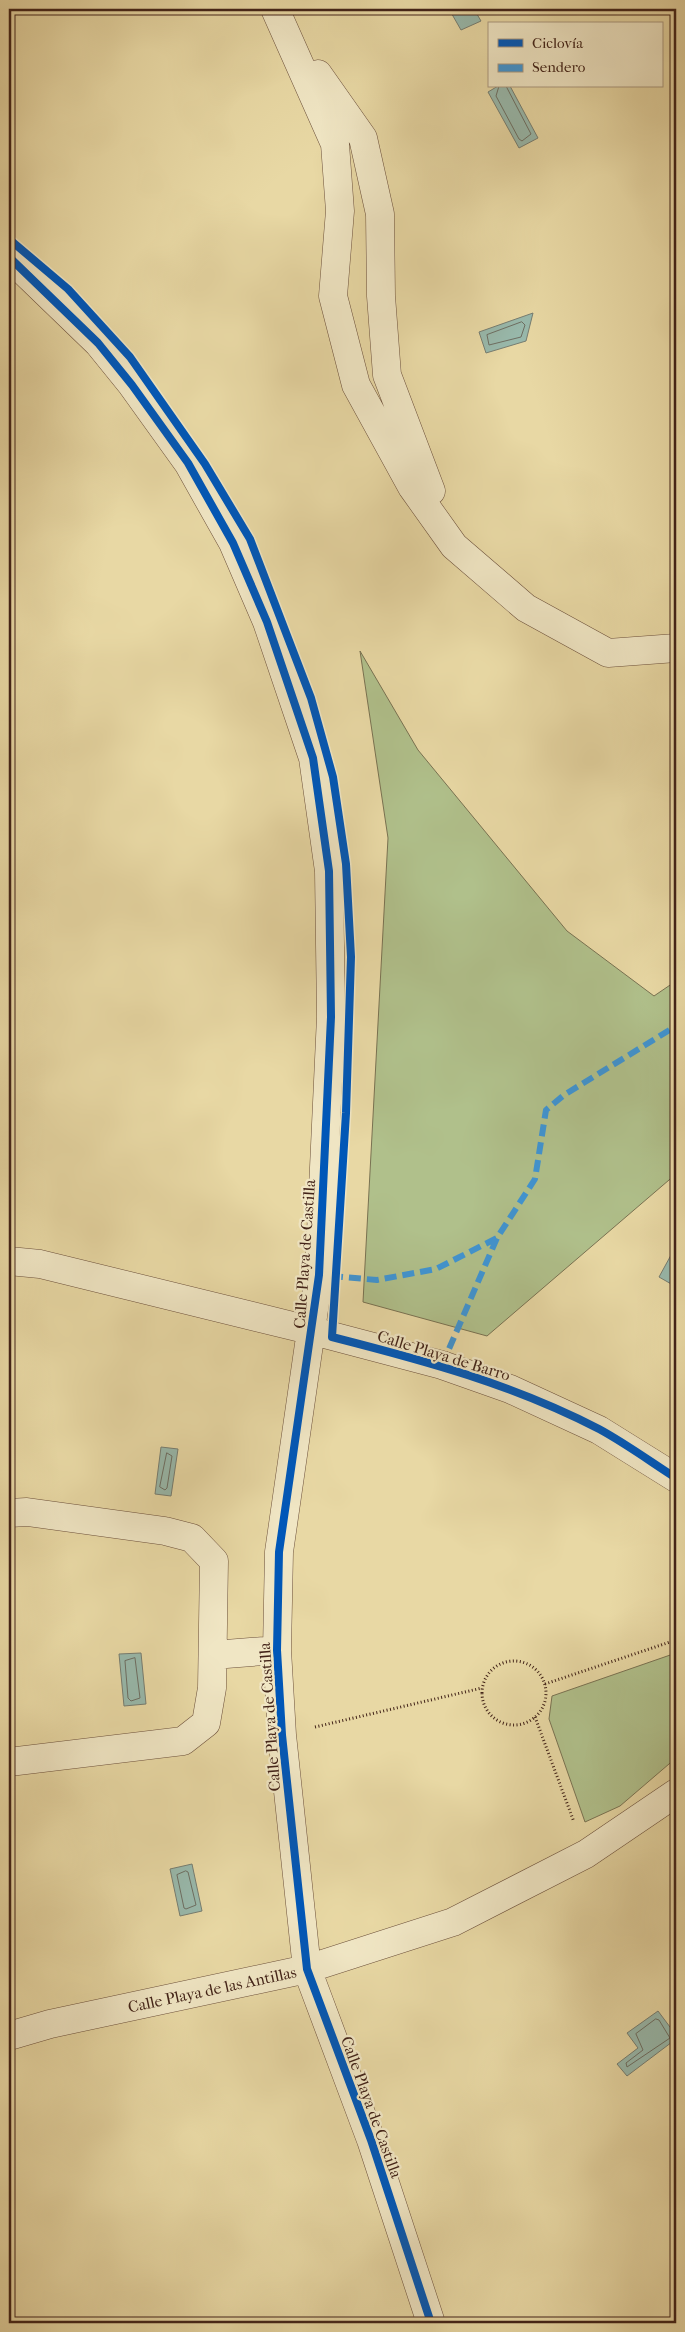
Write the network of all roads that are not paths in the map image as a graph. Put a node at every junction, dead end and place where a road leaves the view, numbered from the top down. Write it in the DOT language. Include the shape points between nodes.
graph roads {
  1 [pos="279,17"];
  2 [pos="9,257"];
  3 [pos="454,546"];
  4 [pos="676,648"];
  5 [pos="9,1261"];
  6 [pos="313,1331"];
  7 [pos="676,1478"];
  8 [pos="9,1513"];
  9 [pos="277,1650"];
  10 [pos="213,1656"];
  11 [pos="9,1762"];
  12 [pos="676,1793"];
  13 [pos="307,1970"];
  14 [pos="9,2036"];
  15 [pos="431,2323"];
  1 -- 3 [label="street" via="363,138 380,214 381,296 387,375"];
  1 -- 3 [label="street" via="335,144 340,211 333,296 356,385 412,487"];
  2 -- 6 [label="street, Calle Playa de Castilla" via="98,343 188,463 234,543 267,622 313,758 329,871 331,1017 319,1275"];
  3 -- 4 [label="street" via="526,608 608,653"];
  5 -- 6 [label="street, Calle Playa de Barro" via="40,1264"];
  6 -- 7 [label="street, Calle Playa de Barro" via="442,1365 510,1389 599,1430"];
  6 -- 9 [label="street, Calle Playa de Castilla" via="279,1552"];
  8 -- 10 [label="street" via="27,1512 165,1531 192,1538 214,1561"];
  9 -- 10 [label="street"];
  9 -- 13 [label="street, Calle Playa de Castilla" via="282,1735"];
  10 -- 11 [label="street" via="206,1723 183,1741"];
  12 -- 13 [label="street, Calle Playa de las Antillas" via="586,1854 453,1922"];
  13 -- 14 [label="street, Calle Playa de las Antillas" via="59,2022"];
  13 -- 15 [label="street, Calle Playa de Castilla" via="370,2140"];
}
